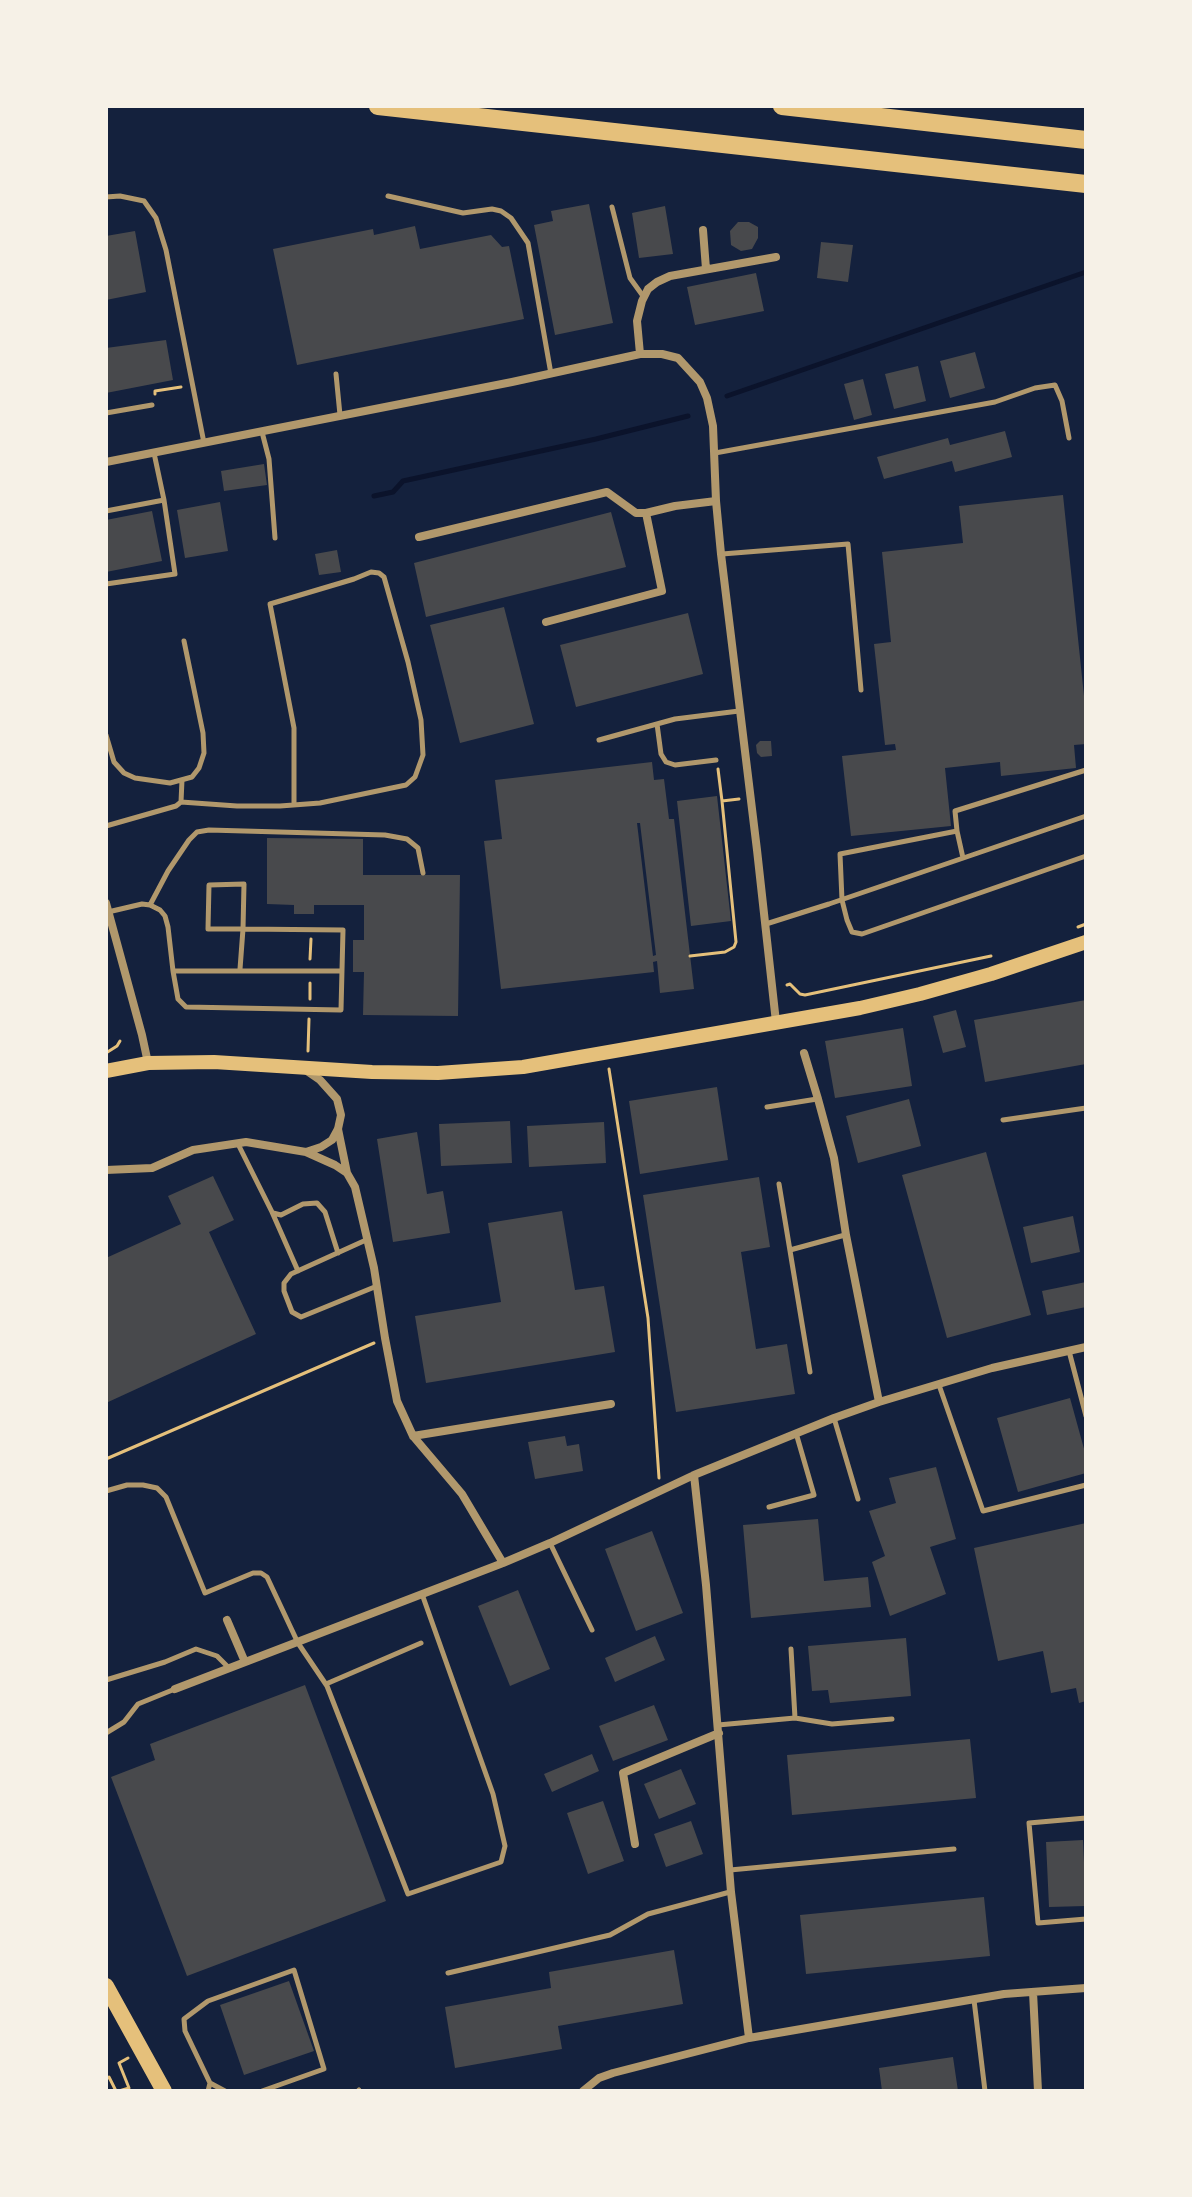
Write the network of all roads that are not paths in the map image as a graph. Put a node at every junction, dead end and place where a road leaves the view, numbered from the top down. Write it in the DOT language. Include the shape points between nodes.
graph roads {
  1 [pos="378,106"];
  2 [pos="782,106"];
  3 [pos="1086,140"];
  4 [pos="1086,184"];
  5 [pos="388,196"];
  6 [pos="106,197"];
  7 [pos="612,207"];
  8 [pos="703,230"];
  9 [pos="776,257"];
  10 [pos="706,269"];
  11 [pos="644,297"];
  12 [pos="640,354"];
  13 [pos="336,374"];
  14 [pos="551,374"];
  15 [pos="152,405"];
  16 [pos="106,413"];
  17 [pos="340,416"];
  18 [pos="262,432"];
  19 [pos="1069,438"];
  20 [pos="204,443"];
  21 [pos="154,453"];
  22 [pos="714,453"];
  23 [pos="106,462"];
  24 [pos="164,500"];
  25 [pos="716,501"];
  26 [pos="106,511"];
  27 [pos="646,513"];
  28 [pos="419,537"];
  29 [pos="275,538"];
  30 [pos="721,554"];
  31 [pos="106,584"];
  32 [pos="546,622"];
  33 [pos="184,641"];
  34 [pos="861,690"];
  35 [pos="739,711"];
  36 [pos="657,724"];
  37 [pos="106,735"];
  38 [pos="599,740"];
  39 [pos="716,760"];
  40 [pos="1086,770"];
  41 [pos="182,780"];
  42 [pos="181,802"];
  43 [pos="294,805"];
  44 [pos="1086,816"];
  45 [pos="106,826"];
  46 [pos="957,831"];
  47 [pos="1086,856"];
  48 [pos="963,858"];
  49 [pos="423,873"];
  50 [pos="842,900"];
  51 [pos="150,905"];
  52 [pos="107,908"];
  53 [pos="766,924"];
  54 [pos="243,929"];
  55 [pos="1086,942"];
  56 [pos="240,969"];
  57 [pos="173,971"];
  58 [pos="342,971"];
  59 [pos="776,1022"];
  60 [pos="804,1053"];
  61 [pos="148,1063"];
  62 [pos="304,1069"];
  63 [pos="106,1071"];
  64 [pos="818,1099"];
  65 [pos="767,1107"];
  66 [pos="1086,1108"];
  67 [pos="1003,1120"];
  68 [pos="338,1129"];
  69 [pos="238,1144"];
  70 [pos="306,1152"];
  71 [pos="106,1170"];
  72 [pos="347,1173"];
  73 [pos="779,1184"];
  74 [pos="272,1212"];
  75 [pos="846,1235"];
  76 [pos="367,1239"];
  77 [pos="790,1250"];
  78 [pos="338,1253"];
  79 [pos="298,1271"];
  80 [pos="377,1286"];
  81 [pos="1086,1347"];
  82 [pos="1069,1351"];
  83 [pos="810,1372"];
  84 [pos="938,1384"];
  85 [pos="879,1402"];
  86 [pos="611,1404"];
  87 [pos="1086,1416"];
  88 [pos="834,1418"];
  89 [pos="796,1432"];
  90 [pos="413,1436"];
  91 [pos="694,1475"];
  92 [pos="1086,1485"];
  93 [pos="106,1491"];
  94 [pos="858,1499"];
  95 [pos="769,1507"];
  96 [pos="550,1543"];
  97 [pos="503,1563"];
  98 [pos="422,1594"];
  99 [pos="227,1620"];
  100 [pos="592,1630"];
  101 [pos="298,1643"];
  102 [pos="421,1643"];
  103 [pos="791,1649"];
  104 [pos="245,1662"];
  105 [pos="229,1668"];
  106 [pos="106,1680"];
  107 [pos="326,1684"];
  108 [pos="175,1689"];
  109 [pos="795,1718"];
  110 [pos="892,1719"];
  111 [pos="718,1729"];
  112 [pos="106,1733"];
  113 [pos="1086,1818"];
  114 [pos="635,1844"];
  115 [pos="954,1849"];
  116 [pos="730,1870"];
  117 [pos="731,1892"];
  118 [pos="1086,1919"];
  119 [pos="448,1973"];
  120 [pos="106,1986"];
  121 [pos="1086,1988"];
  122 [pos="1033,1992"];
  123 [pos="974,1999"];
  124 [pos="749,2038"];
  125 [pos="210,2083"];
  126 [pos="164,2091"];
  127 [pos="208,2091"];
  128 [pos="225,2091"];
  129 [pos="262,2091"];
  130 [pos="583,2091"];
  131 [pos="985,2091"];
  132 [pos="1038,2091"];
  1 -- 4 [label="highway"];
  2 -- 3 [label="highway"];
  5 -- 14 [label="lane" via="463,213 492,209 511,218 528,243"];
  6 -- 20 [label="lane" via="144,201 156,218"];
  7 -- 11 [label="lane" via="630,278"];
  8 -- 10 [label="street"];
  9 -- 10 [label="street"];
  10 -- 11 [label="street" via="670,276"];
  11 -- 12 [label="street" via="637,321"];
  12 -- 14 [label="street"];
  12 -- 22 [label="street" via="678,358 692,370 707,398"];
  13 -- 17 [label="lane"];
  14 -- 17 [label="street"];
  15 -- 16 [label="lane"];
  17 -- 18 [label="street"];
  18 -- 20 [label="street"];
  18 -- 29 [label="lane"];
  19 -- 22 [label="lane" via="1055,385 995,402"];
  20 -- 21 [label="street"];
  21 -- 23 [label="street"];
  21 -- 24 [label="lane"];
  22 -- 25 [label="street"];
  24 -- 26 [label="lane"];
  24 -- 31 [label="lane" via="175,574"];
  25 -- 27 [label="street"];
  25 -- 30 [label="street"];
  27 -- 28 [label="street" via="636,513 607,492"];
  27 -- 32 [label="street" via="662,591"];
  30 -- 34 [label="lane" via="848,544"];
  30 -- 35 [label="street"];
  33 -- 41 [label="lane" via="204,753 192,777"];
  35 -- 36 [label="lane"];
  35 -- 53 [label="street"];
  36 -- 38 [label="lane"];
  36 -- 39 [label="lane" via="666,762"];
  37 -- 41 [label="lane" via="114,762 124,773 156,782"];
  40 -- 46 [label="lane" via="955,811"];
  41 -- 42 [label="lane"];
  42 -- 43 [label="lane"];
  42 -- 45 [label="lane"];
  43 -- 43 [label="lane" via="406,785 415,777 423,755 421,720 379,573 270,604 294,728"];
  44 -- 48 [label="lane"];
  46 -- 48 [label="lane"];
  46 -- 50 [label="lane" via="840,854"];
  47 -- 50 [label="lane" via="862,934 852,932"];
  48 -- 50 [label="lane"];
  49 -- 51 [label="lane" via="418,848 407,839 209,830 189,840"];
  50 -- 53 [label="lane"];
  51 -- 52 [label="lane"];
  51 -- 57 [label="lane" via="165,916"];
  52 -- 61 [label="street"];
  53 -- 59 [label="street"];
  54 -- 54 [label="lane" via="208,929 209,885 244,884"];
  54 -- 56 [label="lane"];
  54 -- 58 [label="lane" via="343,930"];
  55 -- 59 [label="main road" via="920,994"];
  56 -- 57 [label="lane"];
  56 -- 58 [label="lane"];
  57 -- 58 [label="lane" via="178,999 186,1007 341,1010"];
  59 -- 62 [label="main road" via="523,1067 438,1073"];
  60 -- 64 [label="street"];
  61 -- 62 [label="main road"];
  61 -- 63 [label="main road"];
  62 -- 68 [label="street" via="337,1099"];
  64 -- 65 [label="lane"];
  64 -- 75 [label="street"];
  66 -- 67 [label="lane"];
  68 -- 70 [label="street" via="332,1140"];
  68 -- 72 [label="street"];
  69 -- 70 [label="street"];
  69 -- 71 [label="street" via="193,1150 152,1168"];
  69 -- 74 [label="lane"];
  70 -- 72 [label="street"];
  72 -- 76 [label="street"];
  73 -- 77 [label="lane"];
  74 -- 78 [label="lane" via="281,1215 317,1203"];
  74 -- 79 [label="lane"];
  75 -- 77 [label="lane"];
  75 -- 85 [label="street"];
  76 -- 78 [label="lane"];
  76 -- 80 [label="street"];
  77 -- 83 [label="lane"];
  78 -- 79 [label="lane"];
  79 -- 80 [label="lane" via="286,1278 284,1291 292,1312 301,1317"];
  80 -- 90 [label="street" via="397,1401"];
  81 -- 82 [label="street"];
  82 -- 84 [label="street"];
  82 -- 87 [label="lane"];
  84 -- 85 [label="street"];
  84 -- 92 [label="lane" via="983,1511"];
  85 -- 88 [label="street"];
  86 -- 90 [label="street"];
  88 -- 89 [label="street"];
  88 -- 94 [label="lane"];
  89 -- 91 [label="street"];
  89 -- 95 [label="lane" via="814,1495"];
  90 -- 97 [label="street" via="462,1494"];
  91 -- 96 [label="street"];
  91 -- 111 [label="street"];
  93 -- 101 [label="lane" via="127,1485 157,1488 166,1497 205,1593 253,1573 263,1574"];
  96 -- 97 [label="street"];
  96 -- 100 [label="lane"];
  97 -- 98 [label="street"];
  98 -- 101 [label="street"];
  98 -- 107 [label="lane" via="493,1794 505,1846 501,1862 408,1894"];
  99 -- 104 [label="street"];
  101 -- 104 [label="street"];
  101 -- 107 [label="lane"];
  102 -- 107 [label="lane"];
  103 -- 109 [label="lane"];
  104 -- 105 [label="street"];
  105 -- 106 [label="lane" via="217,1656 196,1649"];
  105 -- 108 [label="street"];
  108 -- 112 [label="lane" via="138,1704"];
  109 -- 110 [label="lane" via="832,1724"];
  109 -- 111 [label="lane"];
  111 -- 114 [label="street" via="623,1773"];
  111 -- 116 [label="street"];
  113 -- 118 [label="lane" via="1029,1823 1038,1923"];
  115 -- 116 [label="lane"];
  116 -- 117 [label="street"];
  117 -- 119 [label="lane" via="648,1914 610,1935"];
  117 -- 124 [label="street"];
  120 -- 126 [label="main road"];
  121 -- 122 [label="street"];
  122 -- 123 [label="street"];
  122 -- 132 [label="street"];
  123 -- 124 [label="street"];
  123 -- 131 [label="lane"];
  124 -- 130 [label="street" via="613,2073"];
  125 -- 127 [label="lane"];
  125 -- 128 [label="lane"];
  125 -- 129 [label="lane" via="184,2019 208,2001 294,1970 324,2069"];
}
